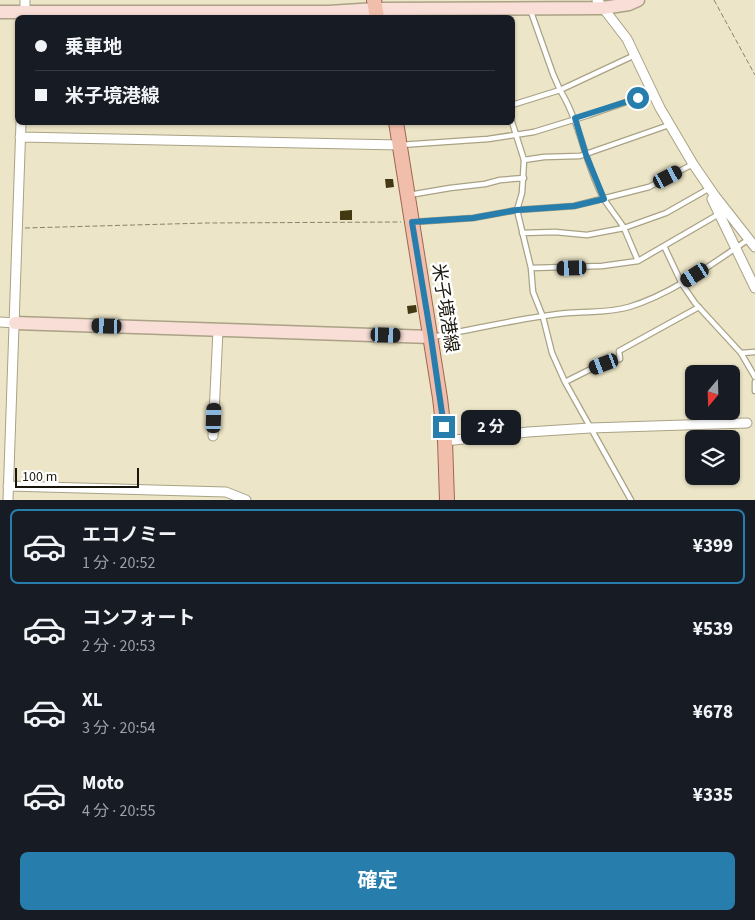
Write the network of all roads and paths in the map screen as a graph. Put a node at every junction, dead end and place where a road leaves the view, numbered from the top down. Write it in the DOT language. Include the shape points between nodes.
graph roads {
  1 [pos="638,0"];
  2 [pos="714,0"];
  3 [pos="600,4"];
  4 [pos="530,8"];
  5 [pos="376,9"];
  6 [pos="25,10"];
  7 [pos="0,12"];
  8 [pos="465,13"];
  9 [pos="148,15"];
  10 [pos="635,55"];
  11 [pos="755,75"];
  12 [pos="560,90"];
  13 [pos="652,93"];
  14 [pos="515,105"];
  15 [pos="575,118"];
  16 [pos="21,125"];
  17 [pos="397,125"];
  18 [pos="513,125"];
  19 [pos="670,125"];
  20 [pos="516,135"];
  21 [pos="20,137"];
  22 [pos="400,145"];
  23 [pos="586,155"];
  24 [pos="524,160"];
  25 [pos="693,164"];
  26 [pos="524,178"];
  27 [pos="712,192"];
  28 [pos="408,196"];
  29 [pos="604,199"];
  30 [pos="517,210"];
  31 [pos="720,214"];
  32 [pos="412,222"];
  33 [pos="17,228"];
  34 [pos="624,228"];
  35 [pos="522,233"];
  36 [pos="753,241"];
  37 [pos="664,246"];
  38 [pos="736,248"];
  39 [pos="638,261"];
  40 [pos="531,268"];
  41 [pos="682,284"];
  42 [pos="755,288"];
  43 [pos="699,307"];
  44 [pos="543,317"];
  45 [pos="0,322"];
  46 [pos="15,323"];
  47 [pos="218,330"];
  48 [pos="431,337"];
  49 [pos="755,352"];
  50 [pos="741,353"];
  51 [pos="755,377"];
  52 [pos="564,382"];
  53 [pos="755,382"];
  54 [pos="755,391"];
  55 [pos="751,423"];
  56 [pos="590,428"];
  57 [pos="213,436"];
  58 [pos="445,442"];
  59 [pos="4,486"];
  60 [pos="174,496"];
  61 [pos="225,496"];
  62 [pos="8,500"];
  63 [pos="246,500"];
  64 [pos="447,500"];
  65 [pos="631,500"];
  1 -- 3 [label="street" via="629,4"];
  2 -- 11 [label="path"];
  3 -- 4 [label="street"];
  3 -- 10 [label="street"];
  4 -- 8 [label="street"];
  4 -- 12 [label="lane"];
  5 -- 8 [label="street"];
  5 -- 9 [label="street"];
  6 -- 7 [label="street"];
  6 -- 9 [label="street"];
  10 -- 12 [label="lane"];
  10 -- 13 [label="street"];
  12 -- 14 [label="lane"];
  12 -- 15 [label="lane"];
  13 -- 15 [label="lane"];
  13 -- 19 [label="street"];
  15 -- 20 [label="lane"];
  15 -- 23 [label="lane"];
  16 -- 21 [label="street"];
  17 -- 22 [label="main road, 米子境港線"];
  18 -- 20 [label="lane"];
  19 -- 23 [label="lane"];
  19 -- 25 [label="street"];
  20 -- 22 [label="lane"];
  20 -- 24 [label="lane"];
  21 -- 22 [label="street"];
  21 -- 33 [label="street"];
  22 -- 28 [label="main road, 米子境港線"];
  23 -- 24 [label="lane"];
  23 -- 29 [label="lane"];
  24 -- 26 [label="lane"];
  25 -- 27 [label="street"];
  25 -- 29 [label="lane" via="649,187"];
  26 -- 28 [label="lane"];
  26 -- 30 [label="lane"];
  27 -- 31 [label="street"];
  27 -- 34 [label="lane"];
  27 -- 36 [label="street"];
  28 -- 32 [label="main road, 米子境港線"];
  29 -- 30 [label="lane" via="574,206"];
  29 -- 34 [label="lane"];
  30 -- 32 [label="lane" via="473,218"];
  30 -- 35 [label="lane"];
  31 -- 37 [label="lane"];
  31 -- 38 [label="street"];
  32 -- 33 [label="path"];
  32 -- 48 [label="main road, 米子境港線"];
  33 -- 46 [label="street"];
  34 -- 35 [label="lane" via="587,235"];
  34 -- 39 [label="lane"];
  35 -- 40 [label="lane"];
  36 -- 38 [label="lane"];
  37 -- 39 [label="lane"];
  37 -- 41 [label="lane"];
  38 -- 41 [label="lane"];
  38 -- 42 [label="street"];
  39 -- 40 [label="lane" via="602,266"];
  40 -- 44 [label="lane" via="534,292"];
  41 -- 43 [label="lane"];
  41 -- 44 [label="lane" via="609,312"];
  43 -- 50 [label="lane"];
  43 -- 52 [label="lane" via="619,351 620,359"];
  44 -- 48 [label="lane"];
  44 -- 52 [label="lane" via="552,353"];
  45 -- 46 [label="street"];
  46 -- 47 [label="street"];
  46 -- 59 [label="street"];
  47 -- 48 [label="street"];
  47 -- 57 [label="street"];
  48 -- 58 [label="main road, 米子境港線"];
  49 -- 50 [label="lane"];
  50 -- 51 [label="lane"];
  52 -- 56 [label="lane"];
  53 -- 54 [label="lane"];
  55 -- 56 [label="street"];
  56 -- 58 [label="street"];
  56 -- 65 [label="lane"];
  58 -- 64 [label="main road, 米子境港線"];
  59 -- 60 [label="street"];
  59 -- 62 [label="street"];
  60 -- 61 [label="street"];
  61 -- 63 [label="street"];
}
